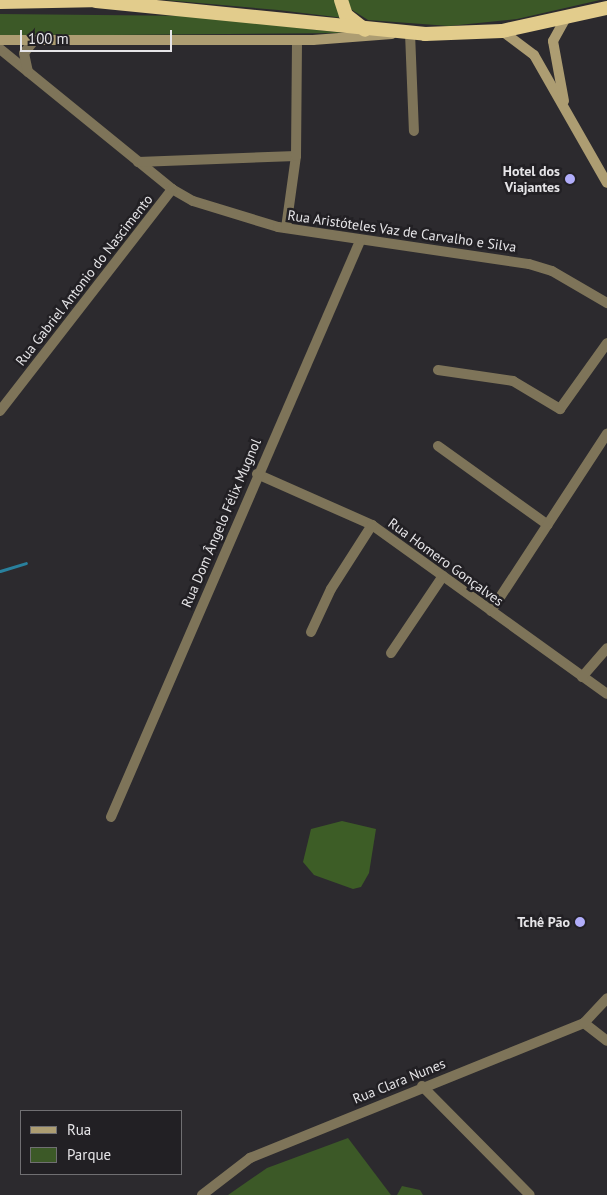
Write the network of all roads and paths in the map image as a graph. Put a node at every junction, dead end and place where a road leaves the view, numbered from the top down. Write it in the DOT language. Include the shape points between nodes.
graph roads {
  1 [pos="341,0"];
  2 [pos="101,1"];
  3 [pos="0,2"];
  4 [pos="607,8"];
  5 [pos="566,18"];
  6 [pos="366,30"];
  7 [pos="502,31"];
  8 [pos="404,33"];
  9 [pos="0,40"];
  10 [pos="297,40"];
  11 [pos="33,42"];
  12 [pos="0,49"];
  13 [pos="28,72"];
  14 [pos="566,112"];
  15 [pos="414,131"];
  16 [pos="296,156"];
  17 [pos="138,162"];
  18 [pos="607,183"];
  19 [pos="172,189"];
  20 [pos="286,228"];
  21 [pos="360,241"];
  22 [pos="607,304"];
  23 [pos="607,344"];
  24 [pos="438,370"];
  25 [pos="0,411"];
  26 [pos="607,434"];
  27 [pos="438,446"];
  28 [pos="257,474"];
  29 [pos="548,524"];
  30 [pos="372,525"];
  31 [pos="442,576"];
  32 [pos="491,611"];
  33 [pos="311,632"];
  34 [pos="607,648"];
  35 [pos="391,653"];
  36 [pos="582,677"];
  37 [pos="607,694"];
  38 [pos="111,817"];
  39 [pos="607,998"];
  40 [pos="584,1023"];
  41 [pos="607,1041"];
  42 [pos="422,1086"];
  43 [pos="202,1195"];
  44 [pos="530,1195"];
  1 -- 6 [label="highway" via="346,15"];
  2 -- 3 [label="highway"];
  2 -- 6 [label="highway"];
  4 -- 5 [label="highway"];
  5 -- 7 [label="highway"];
  5 -- 14 [label="main road" via="554,33 553,51"];
  6 -- 8 [label="highway"];
  7 -- 8 [label="highway"];
  7 -- 14 [label="main road" via="534,55"];
  8 -- 10 [label="main road"];
  8 -- 15 [label="street"];
  9 -- 11 [label="main road"];
  10 -- 11 [label="main road"];
  10 -- 16 [label="street"];
  11 -- 13 [label="street" via="24,59"];
  12 -- 13 [label="street, Rua Aristóteles Vaz de Carvalho e Silva"];
  13 -- 17 [label="street, Rua Aristóteles Vaz de Carvalho e Silva"];
  14 -- 18 [label="main road"];
  16 -- 17 [label="street"];
  16 -- 20 [label="street"];
  17 -- 19 [label="street, Rua Aristóteles Vaz de Carvalho e Silva"];
  19 -- 20 [label="street, Rua Aristóteles Vaz de Carvalho e Silva" via="218,211"];
  19 -- 25 [label="street, Rua Gabriel Antonio do Nascimento"];
  20 -- 21 [label="street, Rua Aristóteles Vaz de Carvalho e Silva"];
  21 -- 22 [label="street, Rua Aristóteles Vaz de Carvalho e Silva" via="529,264 552,271"];
  21 -- 28 [label="street, Rua Dom Ângelo Félix Mugnol"];
  23 -- 24 [label="street" via="565,407 553,408 512,381"];
  26 -- 29 [label="street"];
  27 -- 29 [label="street"];
  28 -- 30 [label="street, Rua Homero Gonçalves"];
  28 -- 38 [label="street, Rua Dom Ângelo Félix Mugnol"];
  29 -- 32 [label="street"];
  30 -- 31 [label="street, Rua Homero Gonçalves"];
  30 -- 33 [label="street" via="331,589"];
  31 -- 32 [label="street, Rua Homero Gonçalves"];
  31 -- 35 [label="street"];
  32 -- 36 [label="street, Rua Homero Gonçalves"];
  34 -- 36 [label="street"];
  36 -- 37 [label="street, Rua Homero Gonçalves"];
  39 -- 40 [label="street, Rua Clara Nunes"];
  40 -- 41 [label="street"];
  40 -- 42 [label="street, Rua Clara Nunes"];
  42 -- 43 [label="street, Rua Clara Nunes" via="250,1158"];
  42 -- 44 [label="street"];
}
